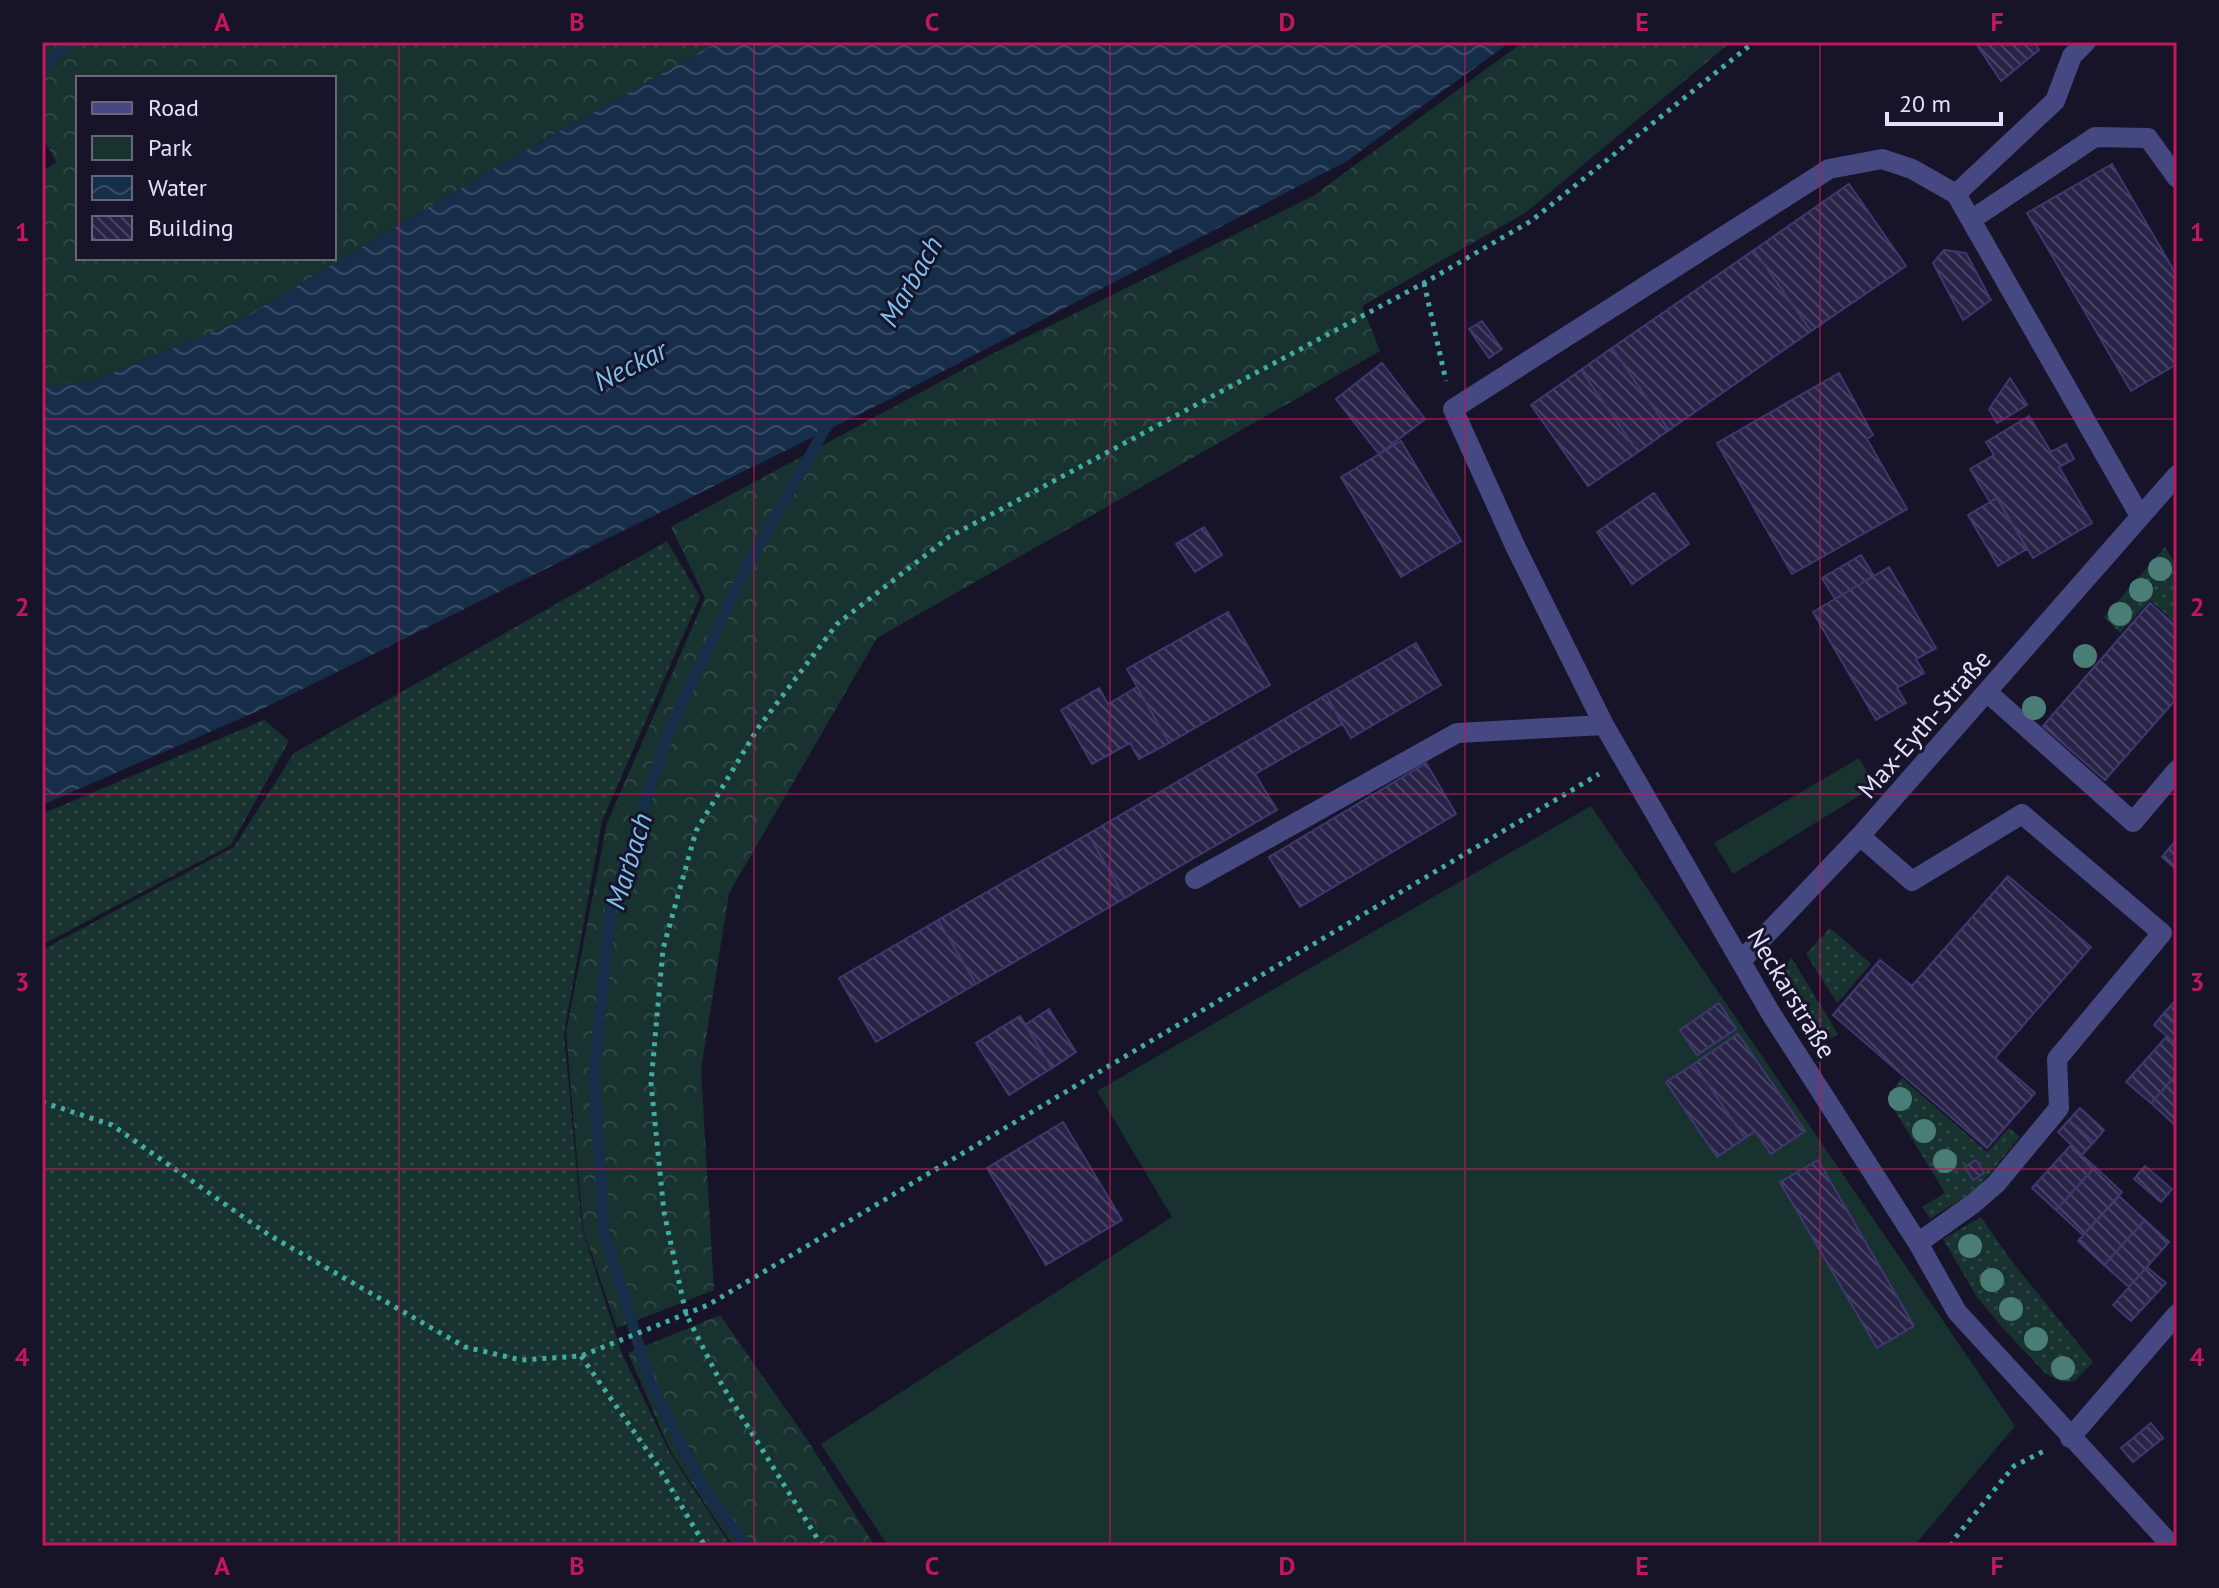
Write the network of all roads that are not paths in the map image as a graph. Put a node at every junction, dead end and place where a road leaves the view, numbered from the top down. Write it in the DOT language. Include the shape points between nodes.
graph roads {
  1 [pos="2086,42"];
  2 [pos="2177,178"];
  3 [pos="1956,194"];
  4 [pos="1971,220"];
  5 [pos="2177,475"];
  6 [pos="2140,516"];
  7 [pos="1987,692"];
  8 [pos="1604,725"];
  9 [pos="2177,770"];
  10 [pos="1860,836"];
  11 [pos="1195,879"];
  12 [pos="1742,960"];
  13 [pos="1918,1243"];
  14 [pos="2177,1314"];
  15 [pos="2070,1438"];
  16 [pos="2172,1546"];
  1 -- 3 [label="street" via="2072,56 2055,101"];
  2 -- 4 [label="street" via="2148,138 2095,137"];
  3 -- 4 [label="street"];
  3 -- 8 [label="street, Neckarstraße" via="1882,159 1829,169 1453,409"];
  4 -- 6 [label="street"];
  5 -- 6 [label="street, Max-Eyth-Straße"];
  6 -- 7 [label="street, Max-Eyth-Straße"];
  7 -- 9 [label="street" via="2133,822"];
  7 -- 10 [label="street, Max-Eyth-Straße"];
  8 -- 11 [label="street" via="1457,733"];
  8 -- 12 [label="street, Neckarstraße"];
  10 -- 12 [label="street, Max-Eyth-Straße"];
  10 -- 13 [label="street" via="1912,881 2022,814 2162,933 2057,1059 2059,1108 1996,1184"];
  12 -- 13 [label="street, Neckarstraße"];
  13 -- 15 [label="street, Neckarstraße" via="1957,1312"];
  14 -- 15 [label="street"];
  15 -- 16 [label="street, Neckarstraße"];
}
